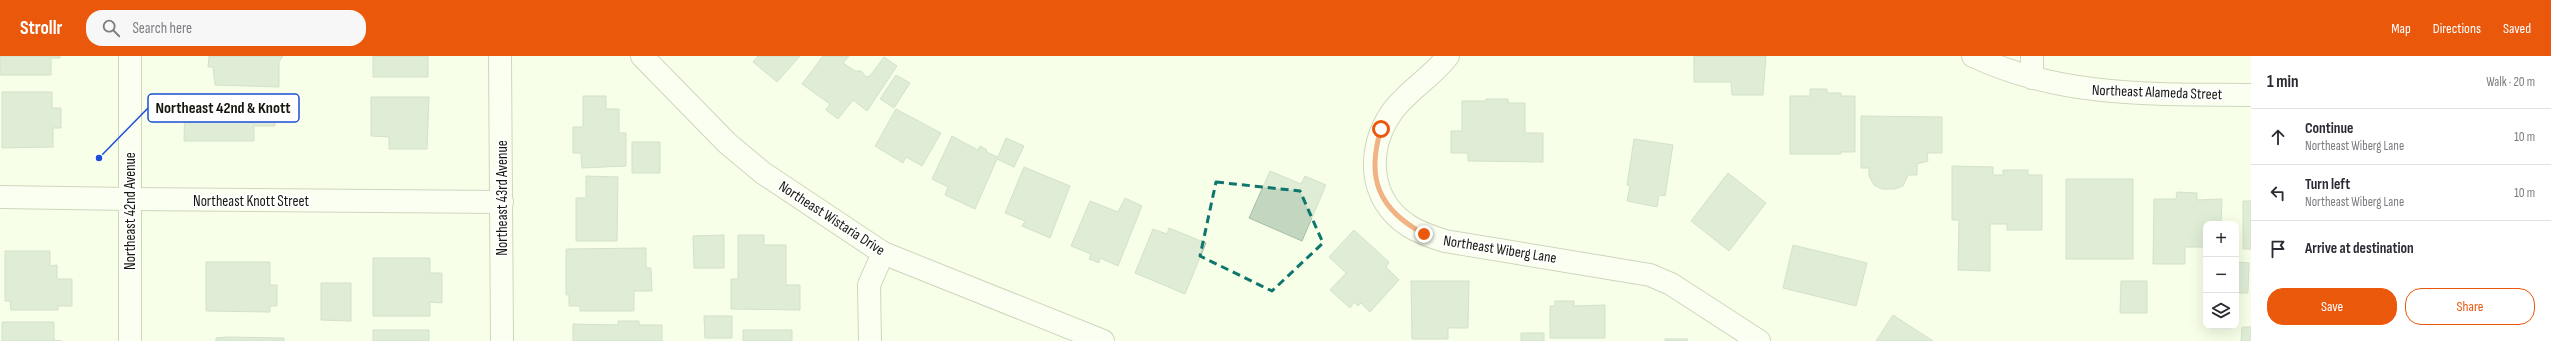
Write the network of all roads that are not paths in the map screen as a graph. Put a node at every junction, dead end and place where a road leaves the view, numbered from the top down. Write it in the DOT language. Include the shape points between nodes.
graph roads {
  1 [pos="130,56"];
  2 [pos="500,56"];
  3 [pos="642,56"];
  4 [pos="1448,56"];
  5 [pos="1973,56"];
  6 [pos="2032,56"];
  7 [pos="2032,78"];
  8 [pos="2251,95"];
  9 [pos="0,197"];
  10 [pos="130,199"];
  11 [pos="502,202"];
  12 [pos="882,253"];
  13 [pos="130,341"];
  14 [pos="502,341"];
  15 [pos="870,341"];
  16 [pos="1103,341"];
  17 [pos="1759,341"];
  1 -- 10 [label="street, Northeast 42nd Avenue"];
  2 -- 11 [label="street, Northeast 43rd Avenue"];
  3 -- 12 [label="street, Northeast Wistaria Drive" via="727,143 763,173"];
  4 -- 17 [label="street, Northeast Wiberg Lane" via="1393,110 1381,129 1374,152 1374,172 1381,196 1395,215 1424,234 1445,241 1650,275 1671,284"];
  5 -- 7 [label="street, Northeast Alameda Street"];
  6 -- 7 [label="street"];
  7 -- 8 [label="street, Northeast Alameda Street" via="2076,88 2128,94"];
  9 -- 10 [label="street, Northeast Knott Street"];
  10 -- 11 [label="street, Northeast Knott Street"];
  10 -- 13 [label="street, Northeast 42nd Avenue"];
  11 -- 14 [label="street, Northeast 43rd Avenue"];
  12 -- 15 [label="street" via="869,285"];
  12 -- 16 [label="street, Northeast Wistaria Drive"];
}
